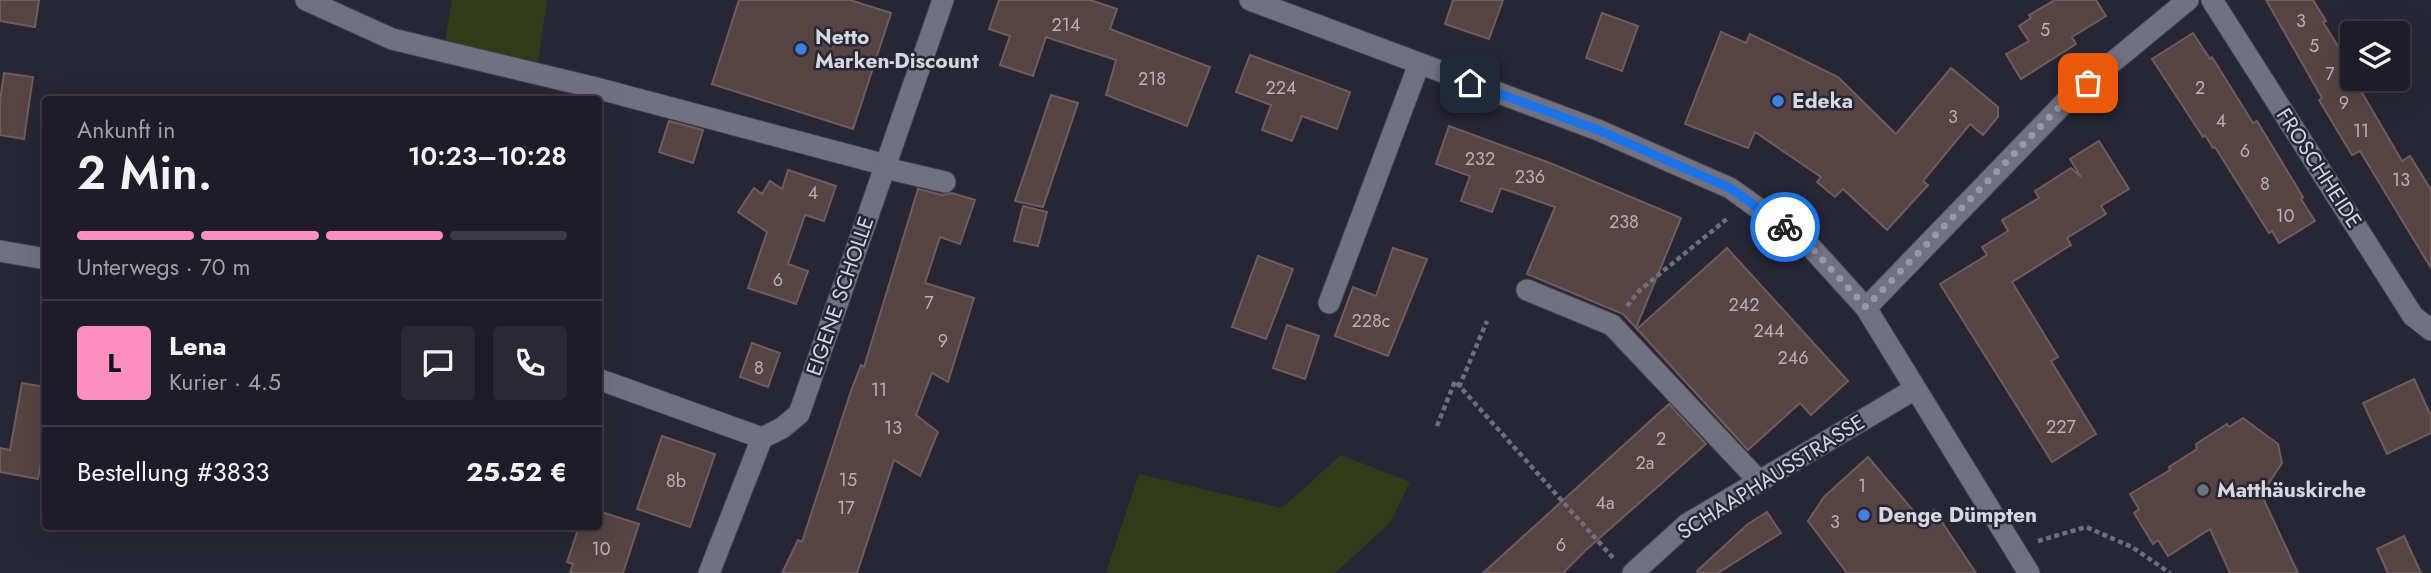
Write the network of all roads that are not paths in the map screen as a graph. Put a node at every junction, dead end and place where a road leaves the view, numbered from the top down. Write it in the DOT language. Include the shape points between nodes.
graph roads {
  1 [pos="306,0"];
  2 [pos="943,0"];
  3 [pos="1250,0"];
  4 [pos="2188,0"];
  5 [pos="2212,0"];
  6 [pos="1419,64"];
  7 [pos="886,167"];
  8 [pos="945,182"];
  9 [pos="0,251"];
  10 [pos="42,257"];
  11 [pos="1527,290"];
  12 [pos="1329,303"];
  13 [pos="1866,307"];
  14 [pos="2431,330"];
  15 [pos="602,380"];
  16 [pos="1915,389"];
  17 [pos="762,438"];
  18 [pos="1760,482"];
  19 [pos="1625,568"];
  20 [pos="709,573"];
  21 [pos="2029,573"];
  1 -- 7 [label="street" via="392,39 596,88"];
  2 -- 7 [label="street, EIGENE SCHOLLE"];
  3 -- 6 [label="street"];
  4 -- 13 [label="street" via="2067,99"];
  5 -- 14 [label="street, FROSCHHEIDE" via="2413,316"];
  6 -- 12 [label="street"];
  6 -- 13 [label="street" via="1598,130 1730,188 1808,244"];
  7 -- 8 [label="street"];
  7 -- 17 [label="street, EIGENE SCHOLLE" via="799,414"];
  9 -- 10 [label="street"];
  11 -- 18 [label="street" via="1612,325"];
  13 -- 16 [label="street"];
  15 -- 17 [label="street"];
  16 -- 18 [label="street, SCHAAPHAUSSTRASSE"];
  16 -- 21 [label="street"];
  17 -- 20 [label="street"];
  18 -- 19 [label="street, SCHAAPHAUSSTRASSE" via="1687,524"];
}
